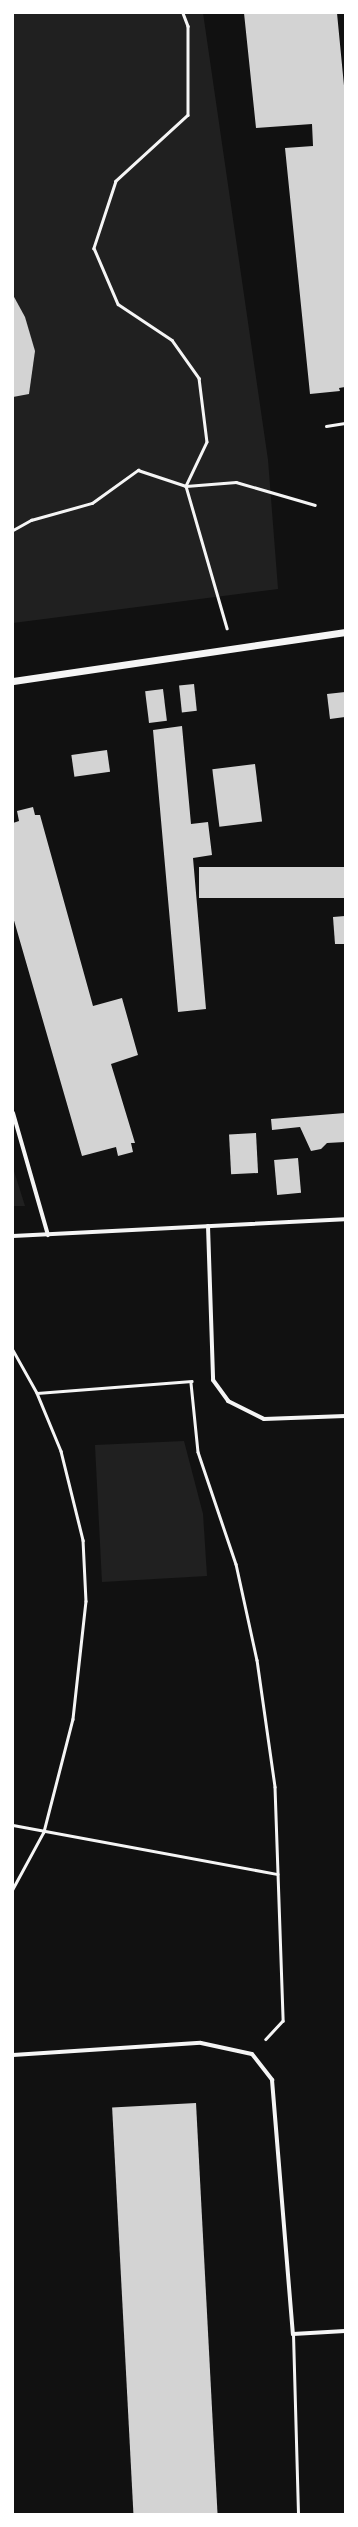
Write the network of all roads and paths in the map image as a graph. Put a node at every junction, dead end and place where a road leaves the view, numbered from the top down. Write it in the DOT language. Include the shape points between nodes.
graph roads {
  1 [pos="183,13"];
  2 [pos="345,423"];
  3 [pos="326,426"];
  4 [pos="186,486"];
  5 [pos="315,505"];
  6 [pos="13,530"];
  7 [pos="345,632"];
  8 [pos="232,650"];
  9 [pos="13,681"];
  10 [pos="13,1113"];
  11 [pos="345,1219"];
  12 [pos="208,1226"];
  13 [pos="48,1235"];
  14 [pos="13,1236"];
  15 [pos="13,1350"];
  16 [pos="214,1380"];
  17 [pos="191,1381"];
  18 [pos="37,1393"];
  19 [pos="345,1416"];
  20 [pos="13,1825"];
  21 [pos="44,1832"];
  22 [pos="278,1874"];
  23 [pos="13,1889"];
  24 [pos="252,2054"];
  25 [pos="13,2055"];
  26 [pos="345,2331"];
  27 [pos="293,2334"];
  28 [pos="298,2514"];
  1 -- 4 [label="path" via="188,26 188,115 116,180 94,248 118,304 172,340 199,378 207,442"];
  2 -- 3 [label="lane"];
  4 -- 5 [label="path" via="236,482"];
  4 -- 6 [label="path" via="138,470 92,502 31,520"];
  4 -- 8 [label="path"];
  7 -- 8 [label="street"];
  8 -- 9 [label="street"];
  10 -- 13 [label="street"];
  11 -- 12 [label="street"];
  12 -- 13 [label="street"];
  12 -- 16 [label="street"];
  13 -- 14 [label="street"];
  15 -- 18 [label="path"];
  16 -- 17 [label="path"];
  16 -- 19 [label="street" via="228,1401 264,1419"];
  17 -- 18 [label="path"];
  17 -- 22 [label="path" via="198,1452 236,1564 257,1660 275,1786"];
  18 -- 21 [label="path" via="61,1451 83,1540 86,1601 73,1719"];
  20 -- 21 [label="path"];
  21 -- 22 [label="path"];
  21 -- 23 [label="path"];
  22 -- 24 [label="path" via="283,2021"];
  24 -- 25 [label="street" via="201,2043"];
  24 -- 27 [label="street" via="272,2080"];
  26 -- 27 [label="street"];
  27 -- 28 [label="lane"];
}
